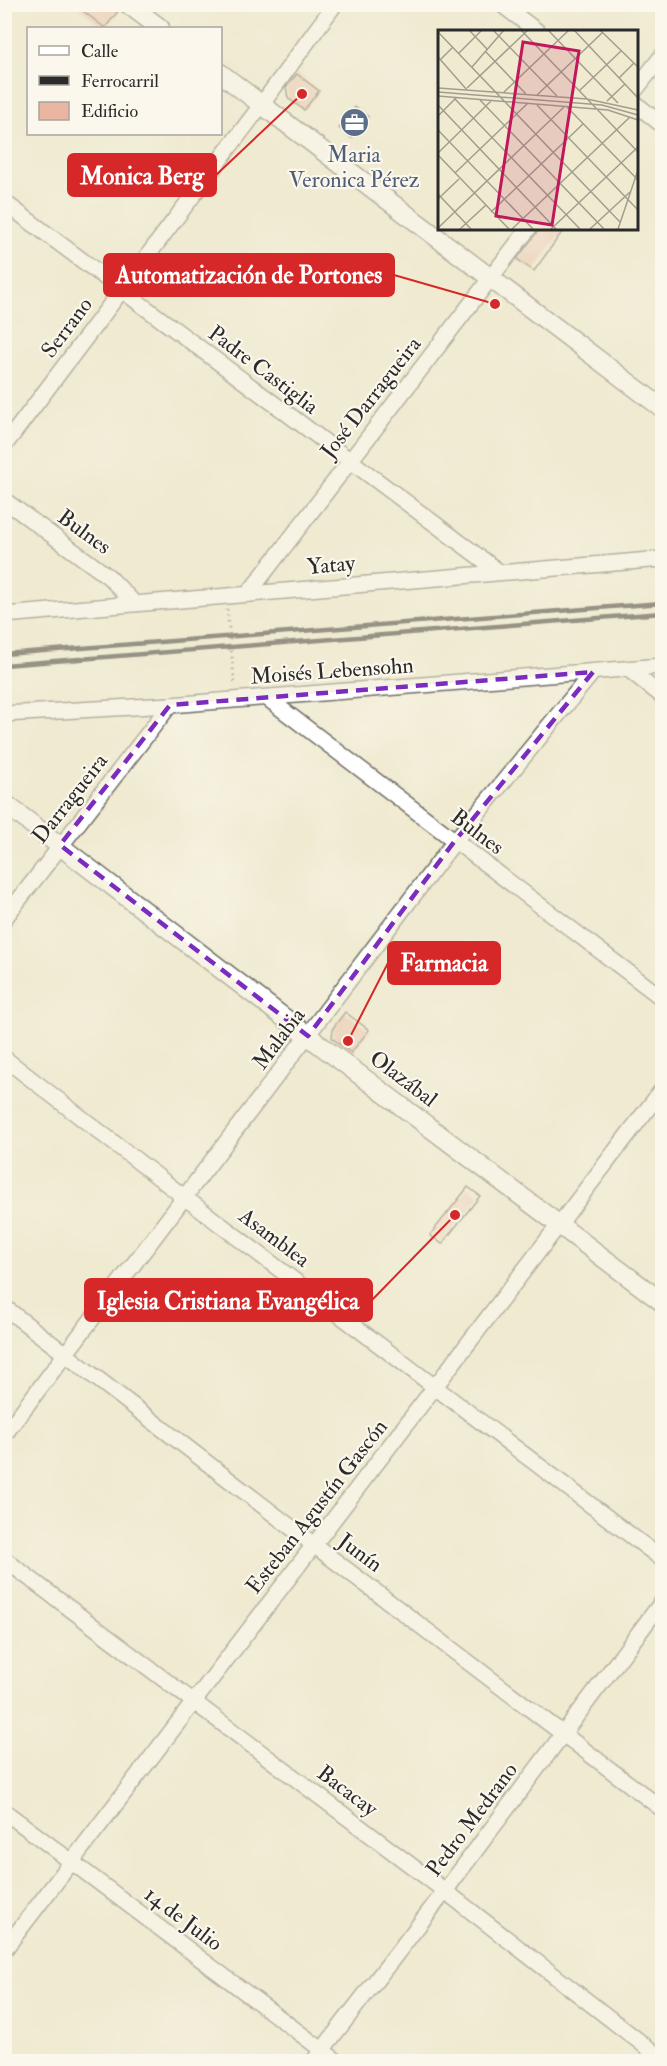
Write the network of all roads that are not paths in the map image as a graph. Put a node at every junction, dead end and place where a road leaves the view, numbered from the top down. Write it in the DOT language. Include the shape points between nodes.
graph roads {
  1 [pos="128,4"];
  2 [pos="334,4"];
  3 [pos="501,4"];
  4 [pos="159,27"];
  5 [pos="535,30"];
  6 [pos="663,56"];
  7 [pos="222,75"];
  8 [pos="637,88"];
  9 [pos="262,104"];
  10 [pos="637,106"];
  11 [pos="663,125"];
  12 [pos="4,202"];
  13 [pos="527,230"];
  14 [pos="490,278"];
  15 [pos="121,291"];
  16 [pos="663,408"];
  17 [pos="4,446"];
  18 [pos="349,460"];
  19 [pos="4,500"];
  20 [pos="663,559"];
  21 [pos="498,571"];
  22 [pos="248,594"];
  23 [pos="134,603"];
  24 [pos="4,615"];
  25 [pos="663,666"];
  26 [pos="628,669"];
  27 [pos="592,672"];
  28 [pos="663,696"];
  29 [pos="267,698"];
  30 [pos="170,705"];
  31 [pos="4,714"];
  32 [pos="4,803"];
  33 [pos="454,842"];
  34 [pos="60,845"];
  35 [pos="4,919"];
  36 [pos="663,998"];
  37 [pos="308,1036"];
  38 [pos="4,1058"];
  39 [pos="663,1090"];
  40 [pos="184,1197"];
  41 [pos="560,1225"];
  42 [pos="663,1302"];
  43 [pos="4,1307"];
  44 [pos="65,1354"];
  45 [pos="436,1386"];
  46 [pos="4,1435"];
  47 [pos="314,1545"];
  48 [pos="4,1559"];
  49 [pos="663,1559"];
  50 [pos="663,1602"];
  51 [pos="194,1702"];
  52 [pos="563,1733"];
  53 [pos="663,1809"];
  54 [pos="4,1811"];
  55 [pos="72,1862"];
  56 [pos="445,1891"];
  57 [pos="4,1950"];
  58 [pos="318,2056"];
  59 [pos="663,2059"];
  60 [pos="338,2061"];
  1 -- 4 [label="street"];
  2 -- 9 [label="street, Serrano"];
  3 -- 5 [label="street"];
  6 -- 8 [label="street"];
  7 -- 9 [label="street"];
  9 -- 14 [label="street"];
  9 -- 15 [label="street, Serrano"];
  10 -- 11 [label="street"];
  12 -- 15 [label="street, Padre Castiglia"];
  13 -- 14 [label="street, José Darragueira"];
  14 -- 16 [label="street"];
  14 -- 18 [label="street, José Darragueira"];
  15 -- 17 [label="street, Serrano"];
  15 -- 18 [label="street, Padre Castiglia"];
  18 -- 21 [label="street, Padre Castiglia"];
  18 -- 22 [label="street, José Darragueira"];
  19 -- 23 [label="street, Bulnes" via="109,577"];
  20 -- 21 [label="street, Yatay"];
  21 -- 22 [label="street, Yatay"];
  22 -- 23 [label="street, Yatay"];
  23 -- 24 [label="street, Yatay"];
  25 -- 26 [label="street, Moisés Lebensohn"];
  26 -- 27 [label="street, Moisés Lebensohn"];
  26 -- 28 [label="street"];
  27 -- 29 [label="street, Moisés Lebensohn"];
  27 -- 33 [label="street, Malabia"];
  29 -- 30 [label="street, Moisés Lebensohn"];
  29 -- 33 [label="street, Bulnes"];
  30 -- 31 [label="street, Moisés Lebensohn"];
  30 -- 34 [label="street, Darragueira"];
  32 -- 34 [label="street, Olazábal"];
  33 -- 36 [label="street, Bulnes"];
  33 -- 37 [label="street, Malabia"];
  34 -- 35 [label="street, Darragueira"];
  34 -- 37 [label="street, Olazábal"];
  37 -- 40 [label="street, Malabia"];
  37 -- 41 [label="street, Olazábal"];
  38 -- 40 [label="street, Asamblea"];
  39 -- 41 [label="street, Esteban Agustín Gascón"];
  40 -- 44 [label="street, Malabia"];
  40 -- 45 [label="street, Asamblea"];
  41 -- 42 [label="street, Olazábal"];
  41 -- 45 [label="street, Esteban Agustín Gascón"];
  43 -- 44 [label="street, Junín"];
  44 -- 46 [label="street, Malabia"];
  44 -- 47 [label="street, Junín"];
  45 -- 47 [label="street, Esteban Agustín Gascón"];
  45 -- 49 [label="street, Asamblea"];
  47 -- 51 [label="street, Esteban Agustín Gascón"];
  47 -- 52 [label="street, Junín"];
  48 -- 51 [label="street, Bacacay"];
  50 -- 52 [label="street, Pedro Medrano"];
  51 -- 55 [label="street, Esteban Agustín Gascón"];
  51 -- 56 [label="street, Bacacay"];
  52 -- 53 [label="street, Junín"];
  52 -- 56 [label="street, Pedro Medrano"];
  54 -- 55 [label="street, 14 de Julio"];
  55 -- 57 [label="street, Esteban Agustín Gascón"];
  55 -- 58 [label="street, 14 de Julio"];
  56 -- 58 [label="street, Pedro Medrano"];
  56 -- 59 [label="street, Bacacay"];
  58 -- 60 [label="street, 14 de Julio"];
}
